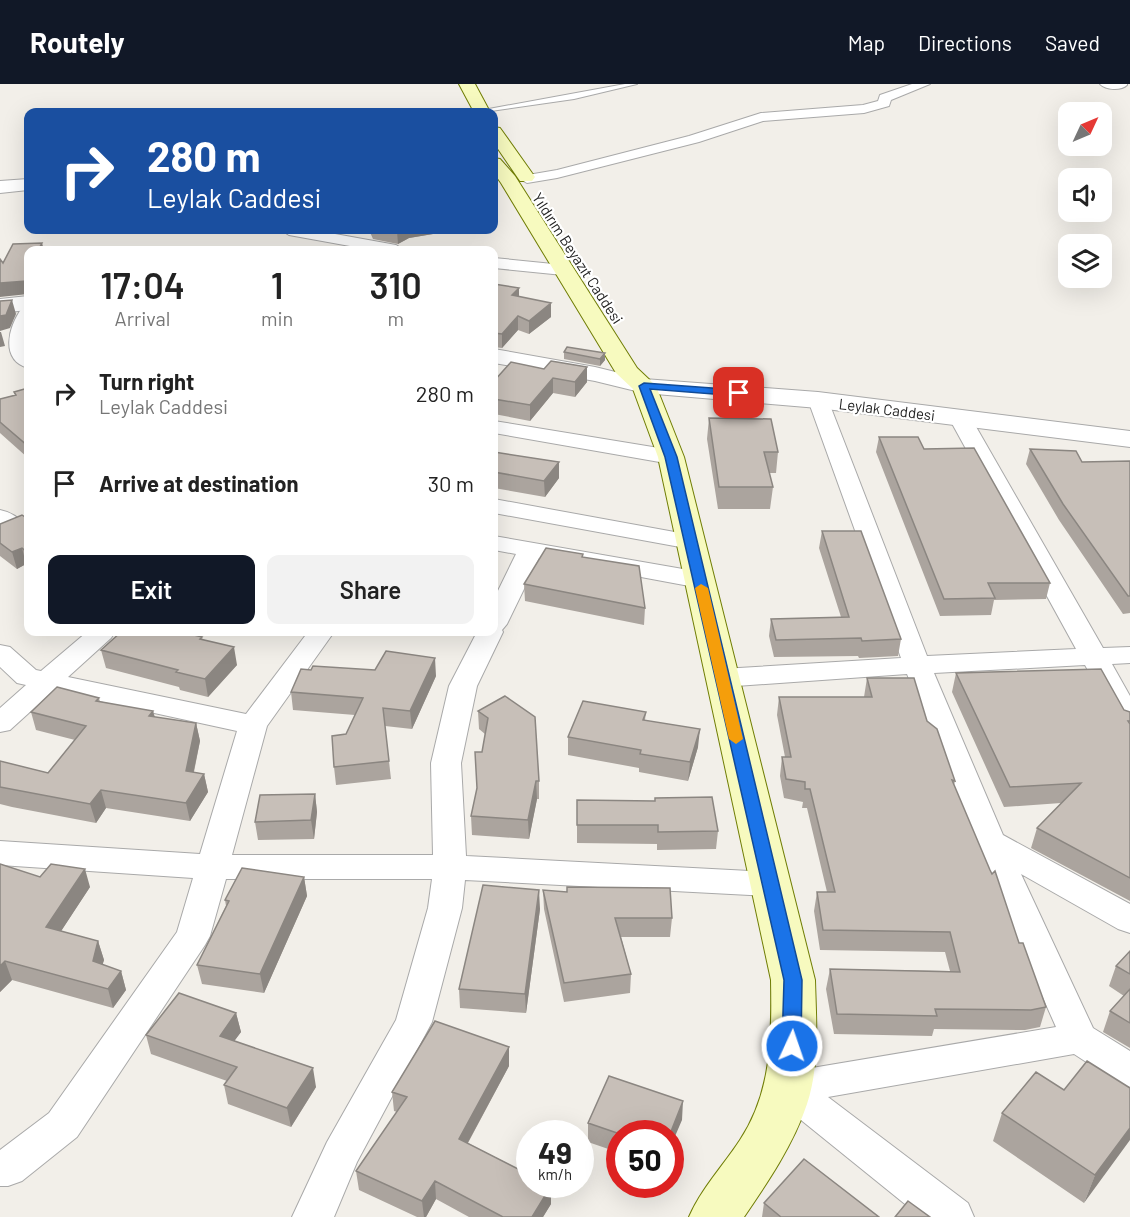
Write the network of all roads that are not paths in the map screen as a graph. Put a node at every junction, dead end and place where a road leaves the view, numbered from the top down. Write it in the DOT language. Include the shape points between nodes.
graph roads {
  1 [pos="467,84"];
  2 [pos="634,84"];
  3 [pos="924,84"];
  4 [pos="1106,84"];
  5 [pos="1121,85"];
  6 [pos="480,108"];
  7 [pos="498,110"];
  8 [pos="498,141"];
  9 [pos="498,168"];
  10 [pos="527,179"];
  11 [pos="24,185"];
  12 [pos="0,187"];
  13 [pos="310,234"];
  14 [pos="375,246"];
  15 [pos="498,263"];
  16 [pos="563,270"];
  17 [pos="24,303"];
  18 [pos="0,306"];
  19 [pos="24,320"];
  20 [pos="634,344"];
  21 [pos="498,357"];
  22 [pos="24,358"];
  23 [pos="644,377"];
  24 [pos="818,400"];
  25 [pos="960,418"];
  26 [pos="498,428"];
  27 [pos="1128,441"];
  28 [pos="671,457"];
  29 [pos="498,507"];
  30 [pos="691,542"];
  31 [pos="498,544"];
  32 [pos="530,551"];
  33 [pos="700,580"];
  34 [pos="498,616"];
  35 [pos="98,636"];
  36 [pos="318,636"];
  37 [pos="488,636"];
  38 [pos="0,653"];
  39 [pos="1130,655"];
  40 [pos="1092,657"];
  41 [pos="917,664"];
  42 [pos="722,678"];
  43 [pos="47,681"];
  44 [pos="1130,721"];
  45 [pos="0,723"];
  46 [pos="253,725"];
  47 [pos="990,842"];
  48 [pos="0,853"];
  49 [pos="212,867"];
  50 [pos="450,867"];
  51 [pos="770,884"];
  52 [pos="1130,920"];
  53 [pos="1079,1038"];
  54 [pos="1130,1071"];
  55 [pos="788,1088"];
  56 [pos="0,1168"];
  57 [pos="313,1217"];
  58 [pos="714,1217"];
  59 [pos="953,1217"];
  1 -- 6 [label="main road"];
  2 -- 7 [label="lane"];
  3 -- 10 [label="street" via="864,109 761,117 694,139"];
  4 -- 5 [label="street"];
  8 -- 10 [label="main road, Yıldırım Beyazıt Caddesi"];
  9 -- 16 [label="main road, Yıldırım Beyazıt Caddesi"];
  10 -- 20 [label="main road, Yıldırım Beyazıt Caddesi"];
  11 -- 12 [label="street"];
  13 -- 14 [label="street"];
  15 -- 16 [label="street"];
  16 -- 23 [label="main road, Yıldırım Beyazıt Caddesi" via="628,373"];
  17 -- 18 [label="street"];
  19 -- 22 [label="street" via="15,337 18,353"];
  21 -- 23 [label="street, Leylak Caddesi" via="595,374"];
  23 -- 24 [label="street, Leylak Caddesi"];
  23 -- 28 [label="main road, Yıldırım Beyazıt Caddesi"];
  24 -- 25 [label="street, Leylak Caddesi"];
  24 -- 41 [label="street"];
  25 -- 27 [label="street, Leylak Caddesi"];
  25 -- 40 [label="street"];
  26 -- 28 [label="street"];
  28 -- 30 [label="main road, Yıldırım Beyazıt Caddesi"];
  29 -- 30 [label="street"];
  30 -- 33 [label="main road, Yıldırım Beyazıt Caddesi"];
  31 -- 32 [label="street"];
  32 -- 33 [label="street"];
  32 -- 34 [label="street"];
  33 -- 42 [label="main road, Yıldırım Beyazıt Caddesi"];
  35 -- 43 [label="street"];
  36 -- 46 [label="street"];
  37 -- 50 [label="street" via="463,686 446,763"];
  38 -- 43 [label="street" via="27,677"];
  39 -- 40 [label="street"];
  40 -- 41 [label="street"];
  40 -- 44 [label="street"];
  41 -- 42 [label="street"];
  41 -- 47 [label="street"];
  42 -- 51 [label="main road, Yıldırım Beyazıt Caddesi"];
  43 -- 45 [label="street"];
  43 -- 46 [label="street"];
  46 -- 49 [label="street"];
  47 -- 52 [label="street"];
  47 -- 53 [label="street"];
  48 -- 49 [label="street"];
  49 -- 50 [label="street"];
  49 -- 56 [label="street" via="193,936 63,1125 8,1168"];
  50 -- 51 [label="street"];
  50 -- 57 [label="street" via="446,908 414,1022 341,1154"];
  51 -- 55 [label="main road, Yıldırım Beyazıt Caddesi" via="793,980 794,1024"];
  53 -- 54 [label="street"];
  53 -- 55 [label="street"];
  55 -- 58 [label="main road, Yıldırım Beyazıt Caddesi" via="773,1128"];
  55 -- 59 [label="street"];
}
